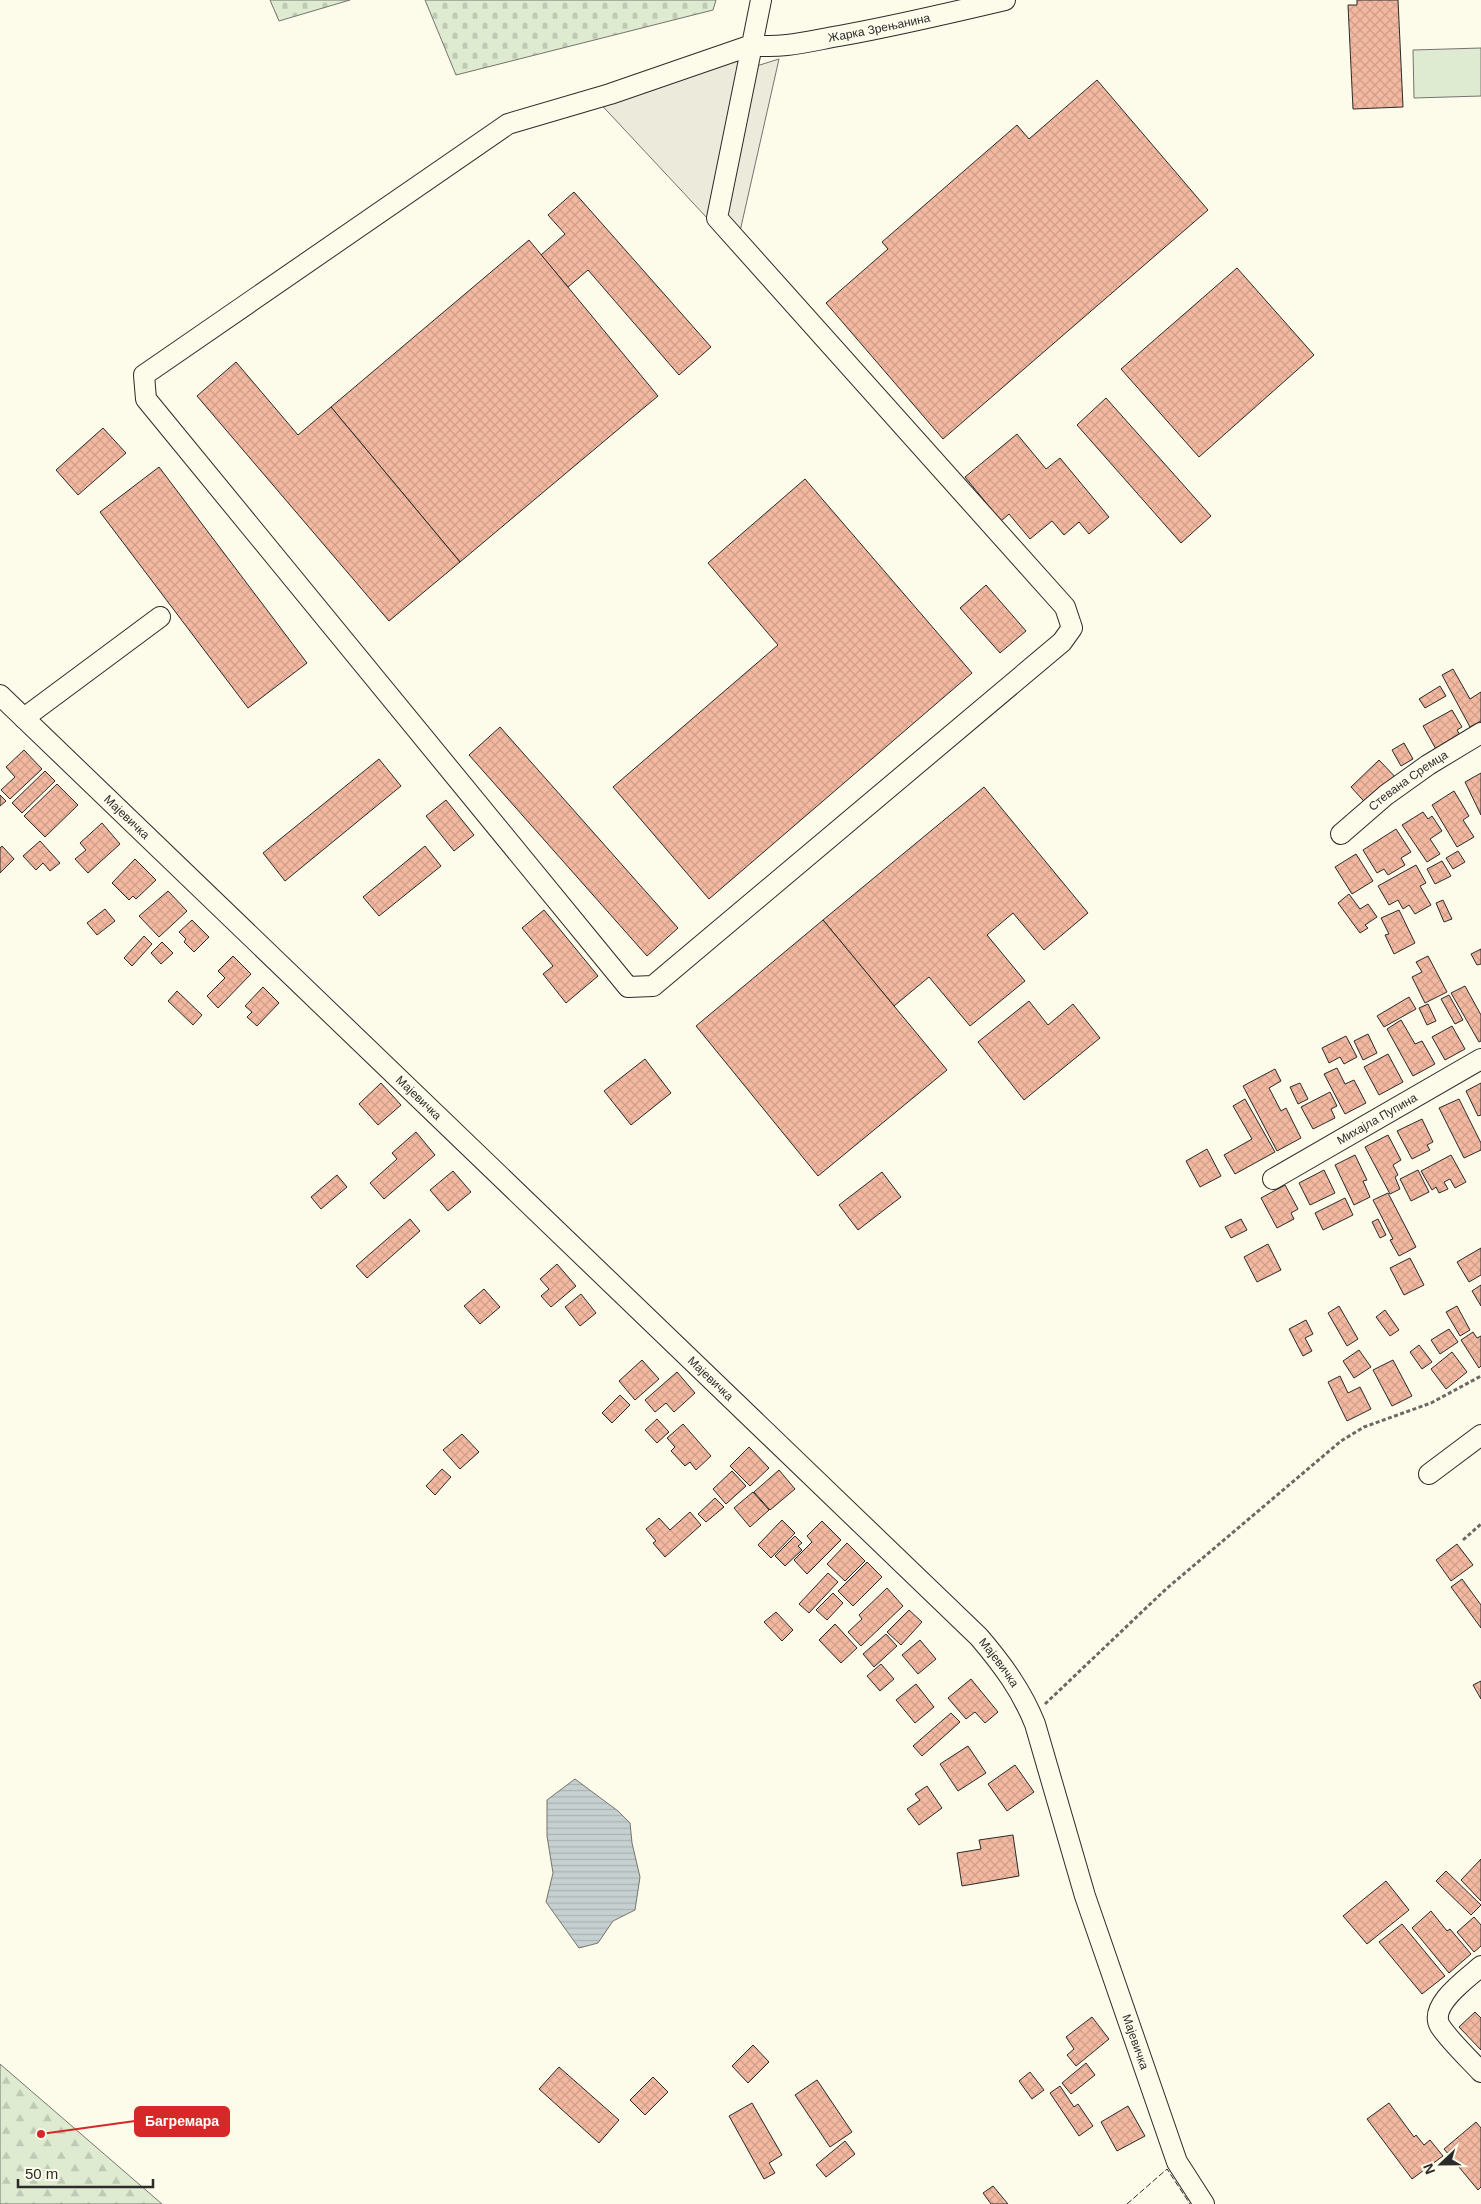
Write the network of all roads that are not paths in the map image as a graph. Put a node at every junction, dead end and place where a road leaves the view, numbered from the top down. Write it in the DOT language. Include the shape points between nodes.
graph roads {
  1 [pos="761,0"];
  2 [pos="1005,0"];
  3 [pos="752,45"];
  4 [pos="160,617"];
  5 [pos="0,695"];
  6 [pos="24,718"];
  7 [pos="1481,733"];
  8 [pos="1340,834"];
  9 [pos="1481,1059"];
  10 [pos="1273,1179"];
  11 [pos="1481,1435"];
  12 [pos="1429,1474"];
  13 [pos="1481,1966"];
  14 [pos="1481,2072"];
  15 [pos="1204,2204"];
  1 -- 3 [label="street"];
  2 -- 3 [label="street, Жарка Зрењанина" via="787,46"];
  3 -- 3 [label="street" via="610,94 508,124 144,374 146,399 628,987 653,986 1062,642 1072,628 1065,608 717,218"];
  4 -- 6 [label="street"];
  5 -- 6 [label="street, Мајевичка"];
  6 -- 15 [label="street, Мајевичка" via="980,1637 1013,1680 1032,1716 1085,1896 1177,2162"];
  7 -- 8 [label="street, Стевана Сремца" via="1386,795"];
  9 -- 10 [label="street, Михајла Пупина"];
  11 -- 12 [label="street"];
  13 -- 14 [label="street" via="1450,1993 1438,2014 1439,2025"];
}
